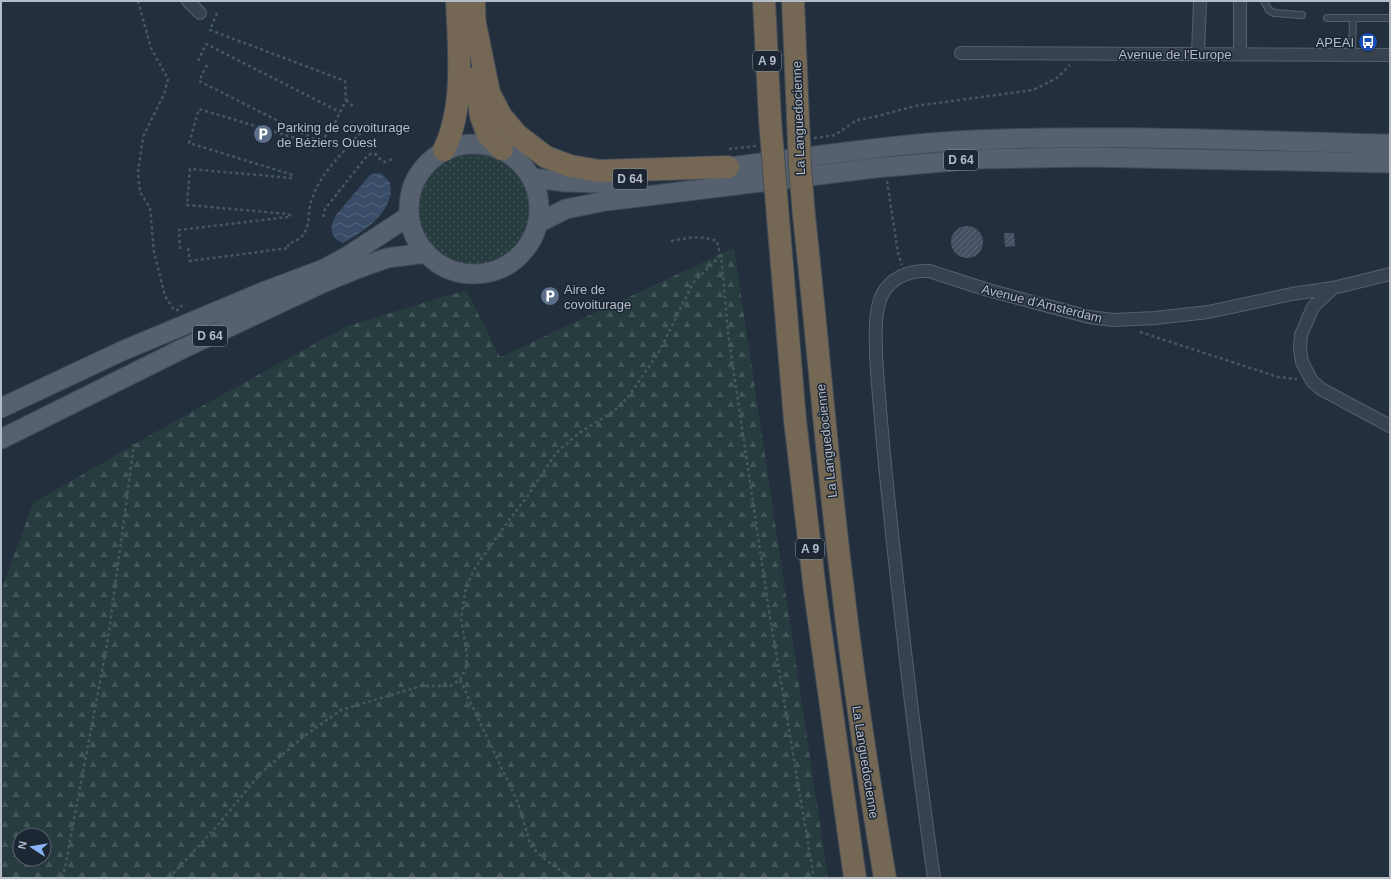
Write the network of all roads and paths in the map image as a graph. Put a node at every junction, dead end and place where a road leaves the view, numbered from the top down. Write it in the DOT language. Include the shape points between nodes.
graph roads {
  1 [pos="138,1"];
  2 [pos="188,1"];
  3 [pos="457,1"];
  4 [pos="474,1"];
  5 [pos="764,1"];
  6 [pos="793,1"];
  7 [pos="1200,1"];
  8 [pos="1240,1"];
  9 [pos="1264,1"];
  10 [pos="200,13"];
  11 [pos="216,13"];
  12 [pos="1302,15"];
  13 [pos="1327,18"];
  14 [pos="1353,18"];
  15 [pos="1390,18"];
  16 [pos="475,24"];
  17 [pos="961,53"];
  18 [pos="1081,54"];
  19 [pos="1198,54"];
  20 [pos="1240,54"];
  21 [pos="1352,55"];
  22 [pos="1390,55"];
  23 [pos="198,61"];
  24 [pos="207,65"];
  25 [pos="346,100"];
  26 [pos="355,108"];
  27 [pos="340,112"];
  28 [pos="365,130"];
  29 [pos="811,138"];
  30 [pos="320,142"];
  31 [pos="1390,144"];
  32 [pos="756,146"];
  33 [pos="502,149"];
  34 [pos="444,150"];
  35 [pos="392,159"];
  36 [pos="726,159"];
  37 [pos="1390,163"];
  38 [pos="884,167"];
  39 [pos="532,178"];
  40 [pos="409,216"];
  41 [pos="323,217"];
  42 [pos="538,223"];
  43 [pos="671,241"];
  44 [pos="188,248"];
  45 [pos="180,249"];
  46 [pos="426,254"];
  47 [pos="720,256"];
  48 [pos="905,274"];
  49 [pos="1390,274"];
  50 [pos="1333,288"];
  51 [pos="182,305"];
  52 [pos="1136,331"];
  53 [pos="1312,381"];
  54 [pos="1,408"];
  55 [pos="1390,426"];
  56 [pos="1,439"];
  57 [pos="134,444"];
  58 [pos="460,680"];
  59 [pos="63,878"];
  60 [pos="170,878"];
  61 [pos="571,878"];
  62 [pos="814,878"];
  63 [pos="856,878"];
  64 [pos="884,878"];
  65 [pos="934,878"];
  1 -- 51 [label="path" via="151,48 168,79 164,94 143,137 138,173 140,192 150,208 154,252 165,296 174,310 178,310"];
  2 -- 10 [label="street"];
  3 -- 34 [label="highway" via="460,67 458,90 450,137"];
  4 -- 16 [label="highway"];
  5 -- 63 [label="highway, La Languedocienne / A 9, bridge" via="770,120 795,420 814,591"];
  6 -- 64 [label="highway, La Languedocienne / A 9, bridge" via="800,167 824,418 842,589"];
  7 -- 19 [label="street"];
  8 -- 20 [label="street"];
  9 -- 12 [label="lane" via="1268,10 1274,13"];
  11 -- 25 [label="path" via="210,30 346,81"];
  13 -- 14 [label="lane"];
  14 -- 15 [label="lane"];
  14 -- 21 [label="lane"];
  16 -- 33 [label="highway" via="475,60 481,116 488,135"];
  16 -- 36 [label="highway" via="489,93 498,110 517,135 546,156 570,166 598,171"];
  17 -- 18 [label="street, Avenue de l'Europe"];
  18 -- 19 [label="street, Avenue de l'Europe"];
  18 -- 29 [label="path" via="1057,78 1033,90 915,106 858,120 834,135"];
  19 -- 20 [label="street, Avenue de l'Europe"];
  20 -- 21 [label="street, Avenue de l'Europe"];
  21 -- 22 [label="street, Avenue de l'Europe"];
  23 -- 27 [label="path" via="206,44"];
  24 -- 30 [label="path" via="199,82"];
  25 -- 26 [label="path"];
  25 -- 27 [label="path"];
  27 -- 30 [label="path" via="332,129"];
  28 -- 44 [label="path" via="358,135 320,182 312,197 304,236 288,244 289,248 190,261"];
  30 -- 45 [label="path" via="306,142 199,109 189,143 293,177 190,169 187,205 292,216 178,230"];
  31 -- 36 [label="main road, D 64" via="1094,138 973,140"];
  32 -- 36 [label="path"];
  33 -- 34 [label="main road" via="483,144 463,144"];
  33 -- 39 [label="main road" via="519,161"];
  34 -- 40 [label="main road" via="423,167 414,182 409,199"];
  35 -- 41 [label="path" via="385,162 373,153 367,156 325,209"];
  36 -- 39 [label="main road, D 64" via="601,183"];
  37 -- 38 [label="main road, D 64" via="1088,157 976,159"];
  38 -- 42 [label="main road, D 64" via="606,201 566,209"];
  38 -- 48 [label="path" via="898,253"];
  39 -- 42 [label="main road" via="538,192"];
  40 -- 46 [label="main road" via="414,236"];
  40 -- 54 [label="main road, D 64" via="324,269 122,351"];
  42 -- 46 [label="main road" via="532,240 521,255 507,266 490,273 472,275 455,272 439,265"];
  43 -- 47 [label="path" via="690,237 710,238 717,241"];
  46 -- 56 [label="main road, D 64" via="387,258 325,282"];
  47 -- 58 [label="path" via="693,283 659,352 628,397 614,411 579,433 556,453 528,497 475,568 466,588 461,619 466,668"];
  47 -- 62 [label="path" via="728,333 770,611"];
  48 -- 50 [label="street, Avenue d'Amsterdam" via="919,270 928,271 1089,317 1114,320 1208,312"];
  48 -- 65 [label="street" via="893,281 882,296 878,309 878,387 895,562"];
  49 -- 50 [label="street, Avenue d'Amsterdam"];
  50 -- 53 [label="street, Avenue d'Amsterdam" via="1313,307 1301,335 1302,362"];
  52 -- 53 [label="path" via="1278,377"];
  53 -- 55 [label="street, Avenue d'Amsterdam" via="1321,389"];
  57 -- 59 [label="path" via="108,639"];
  58 -- 60 [label="path" via="450,686 421,686 341,710 303,736 261,772"];
  58 -- 61 [label="path" via="518,803 531,846"];
}
